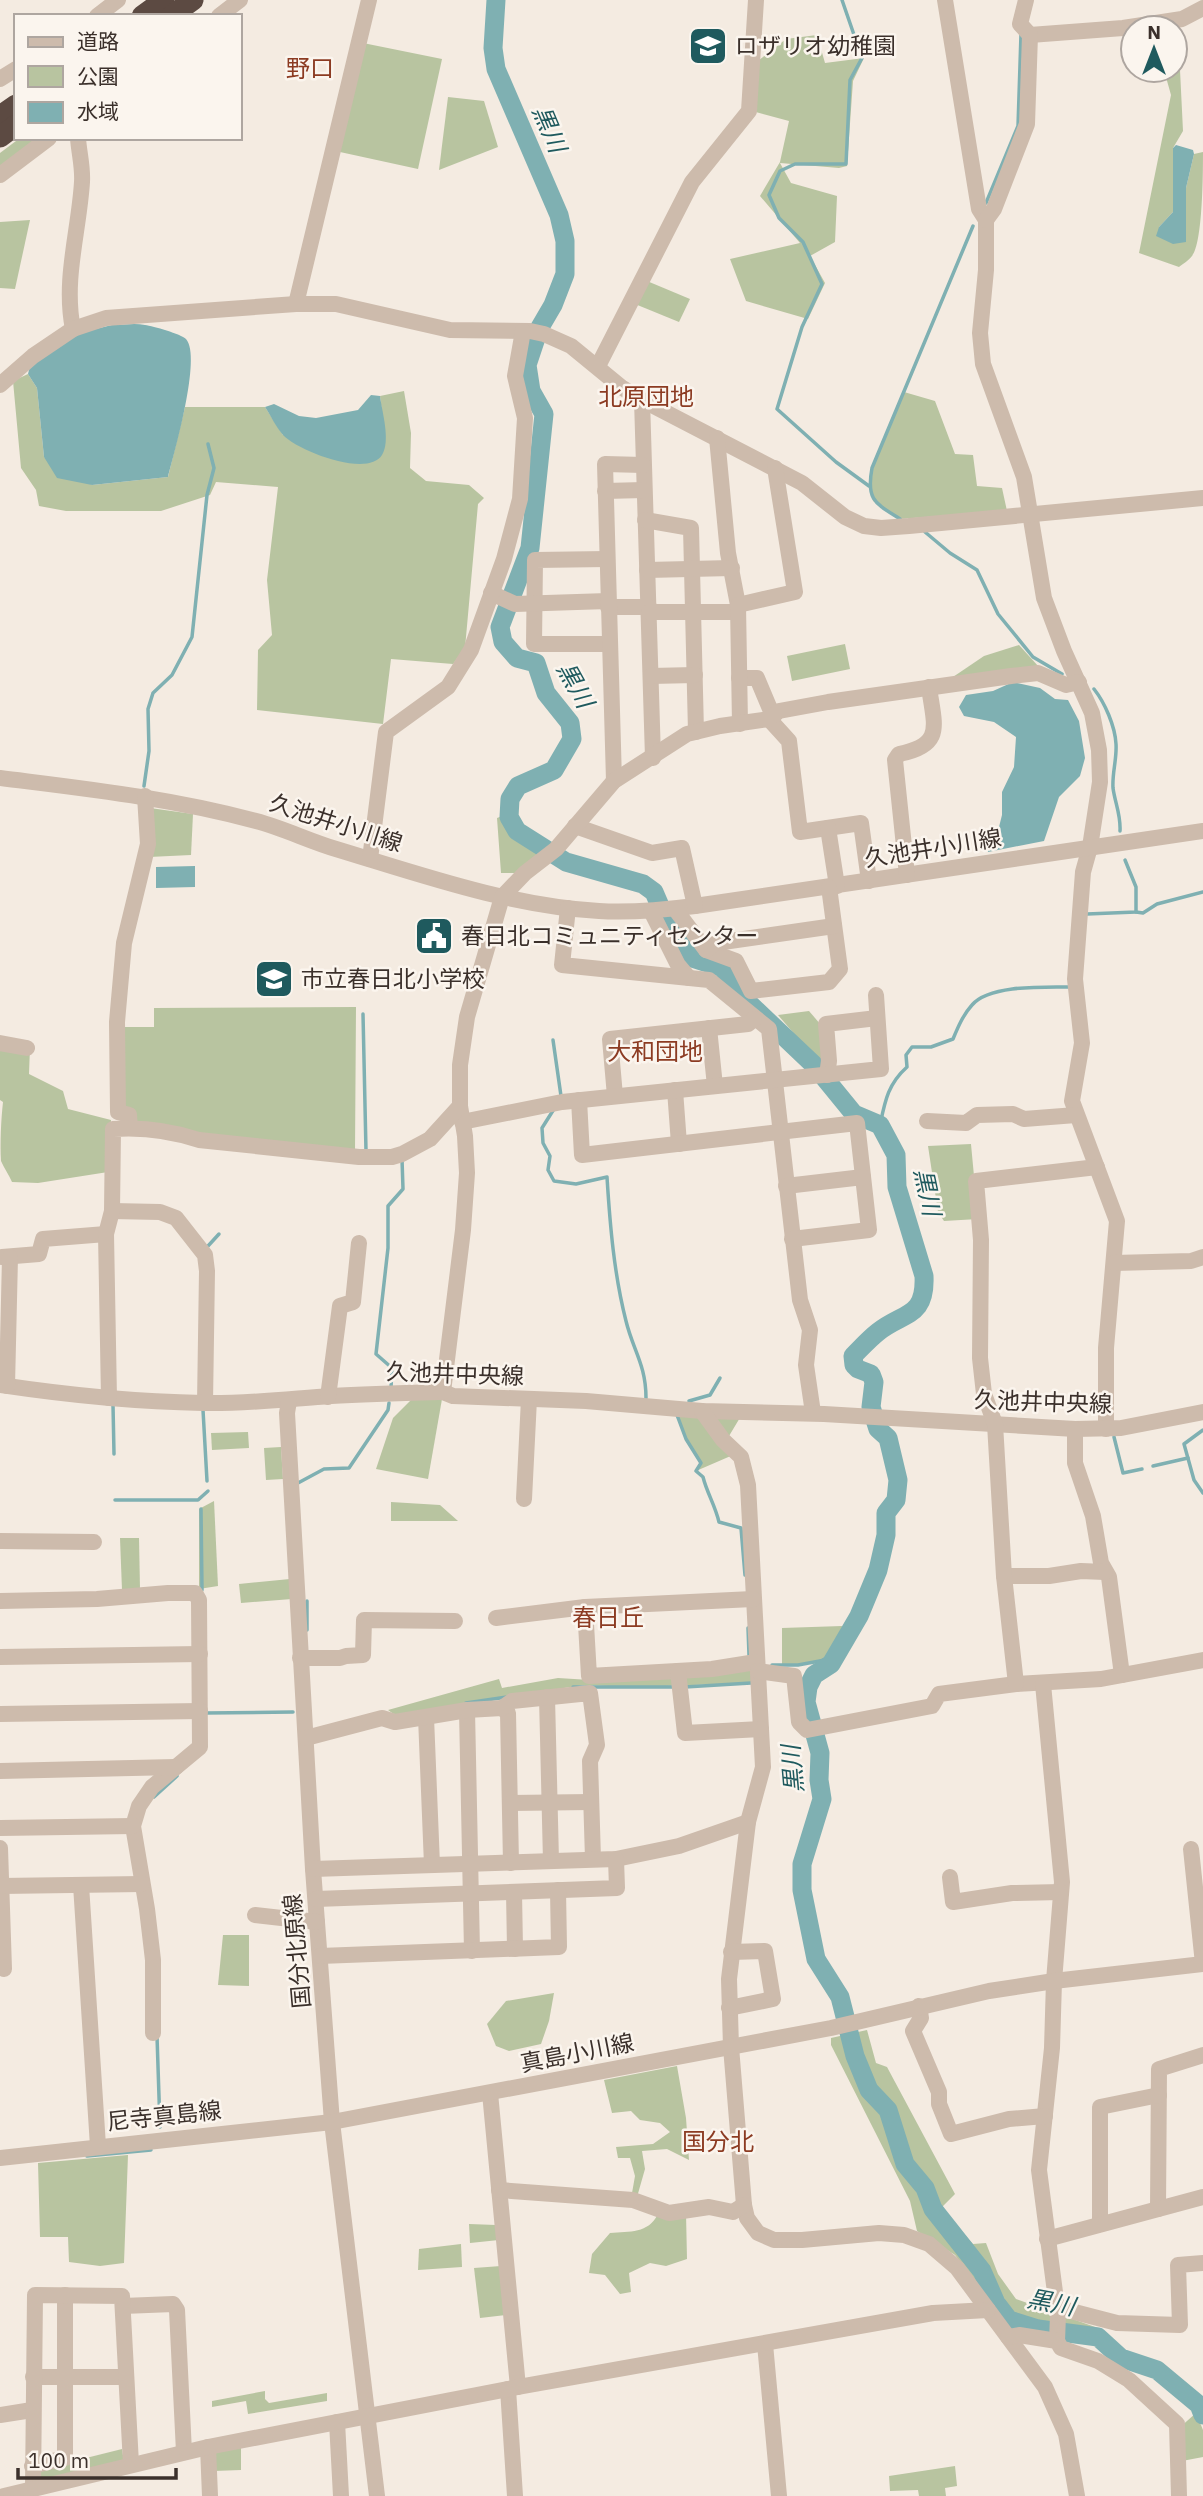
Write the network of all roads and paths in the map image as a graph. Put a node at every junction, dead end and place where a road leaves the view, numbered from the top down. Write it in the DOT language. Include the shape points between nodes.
graph roads {
  1 [pos="118,0"];
  2 [pos="164,0"];
  3 [pos="194,0"];
  4 [pos="240,0"];
  5 [pos="369,0"];
  6 [pos="756,0"];
  7 [pos="945,0"];
  8 [pos="1026,0"];
  9 [pos="1203,8"];
  10 [pos="100,14"];
  11 [pos="145,14"];
  12 [pos="174,14"];
  13 [pos="222,14"];
  14 [pos="1030,35"];
  15 [pos="47,140"];
  16 [pos="78,140"];
  17 [pos="0,174"];
  18 [pos="986,220"];
  19 [pos="296,304"];
  20 [pos="73,330"];
  21 [pos="532,332"];
  22 [pos="598,366"];
  23 [pos="0,385"];
  24 [pos="642,400"];
  25 [pos="717,438"];
  26 [pos="643,465"];
  27 [pos="775,468"];
  28 [pos="644,490"];
  29 [pos="605,491"];
  30 [pos="1203,498"];
  31 [pos="1031,516"];
  32 [pos="645,520"];
  33 [pos="607,559"];
  34 [pos="732,568"];
  35 [pos="692,569"];
  36 [pos="647,570"];
  37 [pos="503,599"];
  38 [pos="535,602"];
  39 [pos="608,604"];
  40 [pos="649,609"];
  41 [pos="738,609"];
  42 [pos="693,612"];
  43 [pos="609,644"];
  44 [pos="695,675"];
  45 [pos="650,676"];
  46 [pos="739,678"];
  47 [pos="1079,682"];
  48 [pos="929,687"];
  49 [pos="771,717"];
  50 [pos="740,724"];
  51 [pos="696,732"];
  52 [pos="653,758"];
  53 [pos="0,778"];
  54 [pos="614,780"];
  55 [pos="145,796"];
  56 [pos="575,826"];
  57 [pos="828,828"];
  58 [pos="1203,831"];
  59 [pos="1090,847"];
  60 [pos="370,859"];
  61 [pos="907,876"];
  62 [pos="869,881"];
  63 [pos="833,886"];
  64 [pos="502,897"];
  65 [pos="695,906"];
  66 [pos="568,908"];
  67 [pos="663,910"];
  68 [pos="834,926"];
  69 [pos="706,950"];
  70 [pos="689,978"];
  71 [pos="876,995"];
  72 [pos="877,1018"];
  73 [pos="754,1019"];
  74 [pos="709,1028"];
  75 [pos="0,1043"];
  76 [pos="27,1048"];
  77 [pos="826,1073"];
  78 [pos="774,1081"];
  79 [pos="715,1086"];
  80 [pos="675,1090"];
  81 [pos="615,1096"];
  82 [pos="579,1100"];
  83 [pos="461,1114"];
  84 [pos="1076,1115"];
  85 [pos="928,1121"];
  86 [pos="130,1128"];
  87 [pos="780,1132"];
  88 [pos="679,1144"];
  89 [pos="1097,1167"];
  90 [pos="863,1177"];
  91 [pos="786,1186"];
  92 [pos="112,1212"];
  93 [pos="106,1234"];
  94 [pos="792,1239"];
  95 [pos="359,1243"];
  96 [pos="1203,1256"];
  97 [pos="5,1257"];
  98 [pos="1114,1263"];
  99 [pos="3,1386"];
  100 [pos="443,1392"];
  101 [pos="328,1397"];
  102 [pos="109,1398"];
  103 [pos="528,1399"];
  104 [pos="289,1401"];
  105 [pos="205,1403"];
  106 [pos="702,1410"];
  107 [pos="1203,1412"];
  108 [pos="813,1413"];
  109 [pos="995,1424"];
  110 [pos="1075,1429"];
  111 [pos="1106,1429"];
  112 [pos="524,1499"];
  113 [pos="0,1541"];
  114 [pos="94,1542"];
  115 [pos="1105,1572"];
  116 [pos="1004,1576"];
  117 [pos="753,1599"];
  118 [pos="0,1601"];
  119 [pos="585,1607"];
  120 [pos="496,1618"];
  121 [pos="455,1621"];
  122 [pos="200,1654"];
  123 [pos="0,1657"];
  124 [pos="300,1658"];
  125 [pos="1203,1660"];
  126 [pos="757,1666"];
  127 [pos="678,1671"];
  128 [pos="1122,1675"];
  129 [pos="1016,1684"];
  130 [pos="1043,1684"];
  131 [pos="547,1697"];
  132 [pos="502,1708"];
  133 [pos="467,1710"];
  134 [pos="200,1711"];
  135 [pos="0,1714"];
  136 [pos="426,1717"];
  137 [pos="761,1729"];
  138 [pos="306,1738"];
  139 [pos="176,1768"];
  140 [pos="0,1771"];
  141 [pos="550,1802"];
  142 [pos="591,1802"];
  143 [pos="510,1803"];
  144 [pos="748,1822"];
  145 [pos="133,1826"];
  146 [pos="0,1828"];
  147 [pos="0,1848"];
  148 [pos="1191,1849"];
  149 [pos="616,1858"];
  150 [pos="593,1859"];
  151 [pos="551,1861"];
  152 [pos="511,1863"];
  153 [pos="470,1864"];
  154 [pos="432,1866"];
  155 [pos="313,1869"];
  156 [pos="950,1877"];
  157 [pos="142,1884"];
  158 [pos="1,1885"];
  159 [pos="81,1885"];
  160 [pos="558,1890"];
  161 [pos="514,1892"];
  162 [pos="1061,1892"];
  163 [pos="471,1893"];
  164 [pos="316,1899"];
  165 [pos="255,1915"];
  166 [pos="317,1922"];
  167 [pos="1,1923"];
  168 [pos="515,1949"];
  169 [pos="472,1951"];
  170 [pos="731,1952"];
  171 [pos="320,1956"];
  172 [pos="1203,1964"];
  173 [pos="4,1969"];
  174 [pos="1054,1981"];
  175 [pos="919,2006"];
  176 [pos="729,2008"];
  177 [pos="153,2032"];
  178 [pos="731,2047"];
  179 [pos="1203,2055"];
  180 [pos="490,2093"];
  181 [pos="1159,2095"];
  182 [pos="1045,2116"];
  183 [pos="332,2122"];
  184 [pos="98,2146"];
  185 [pos="0,2158"];
  186 [pos="499,2190"];
  187 [pos="1203,2197"];
  188 [pos="744,2205"];
  189 [pos="1158,2209"];
  190 [pos="1100,2224"];
  191 [pos="1047,2239"];
  192 [pos="1203,2263"];
  193 [pos="65,2295"];
  194 [pos="123,2306"];
  195 [pos="988,2310"];
  196 [pos="1058,2313"];
  197 [pos="1008,2337"];
  198 [pos="1058,2342"];
  199 [pos="765,2344"];
  200 [pos="33,2377"];
  201 [pos="65,2377"];
  202 [pos="125,2377"];
  203 [pos="514,2385"];
  204 [pos="32,2410"];
  205 [pos="0,2416"];
  206 [pos="367,2417"];
  207 [pos="337,2422"];
  208 [pos="208,2447"];
  209 [pos="184,2448"];
  210 [pos="130,2459"];
  211 [pos="32,2478"];
  212 [pos="66,2489"];
  213 [pos="4,2496"];
  214 [pos="210,2496"];
  215 [pos="341,2496"];
  216 [pos="377,2496"];
  217 [pos="515,2496"];
  218 [pos="779,2496"];
  219 [pos="1077,2496"];
  220 [pos="1179,2496"];
  1 -- 10 [label="street"];
  2 -- 11 [label="highway"];
  3 -- 12 [label="highway"];
  4 -- 13 [label="street"];
  5 -- 19 [label="street"];
  6 -- 22 [label="street" via="749,111 692,182"];
  7 -- 18 [label="street" via="979,209"];
  8 -- 14 [label="street" via="1020,24"];
  9 -- 14 [label="street" via="1182,19"];
  14 -- 18 [label="street" via="1027,124"];
  15 -- 17 [label="street"];
  16 -- 20 [label="street" via="82,183 69,284"];
  18 -- 31 [label="street" via="980,333 983,364 1024,477"];
  19 -- 20 [label="street" via="106,318"];
  19 -- 21 [label="street" via="336,304 450,330"];
  20 -- 23 [label="street"];
  21 -- 22 [label="street" via="571,346"];
  21 -- 37 [label="street" via="520,340 515,376 525,418 520,499 504,559"];
  22 -- 24 [label="street"];
  24 -- 25 [label="street"];
  24 -- 26 [label="street"];
  25 -- 27 [label="street"];
  25 -- 34 [label="street"];
  26 -- 28 [label="street"];
  26 -- 29 [label="street" via="605,464"];
  27 -- 31 [label="street" via="864,526"];
  27 -- 41 [label="street" via="795,592"];
  28 -- 29 [label="street"];
  28 -- 32 [label="street"];
  29 -- 33 [label="street"];
  30 -- 31 [label="street"];
  31 -- 47 [label="street" via="1044,598"];
  32 -- 35 [label="street" via="691,528"];
  32 -- 36 [label="street"];
  33 -- 38 [label="street" via="535,560"];
  33 -- 39 [label="street"];
  34 -- 35 [label="street"];
  34 -- 41 [label="street"];
  35 -- 36 [label="street"];
  35 -- 42 [label="street"];
  36 -- 40 [label="street"];
  37 -- 38 [label="street"];
  37 -- 60 [label="street" via="449,687 386,732"];
  38 -- 39 [label="street"];
  38 -- 43 [label="street" via="534,644"];
  39 -- 40 [label="street"];
  39 -- 43 [label="street"];
  40 -- 42 [label="street"];
  40 -- 45 [label="street"];
  41 -- 42 [label="street"];
  41 -- 46 [label="street"];
  42 -- 44 [label="street"];
  43 -- 54 [label="street"];
  44 -- 45 [label="street"];
  44 -- 51 [label="street"];
  45 -- 52 [label="street"];
  46 -- 49 [label="street" via="757,678"];
  46 -- 50 [label="street"];
  47 -- 48 [label="street" via="1066,685 1038,673"];
  47 -- 59 [label="street" via="1100,750"];
  48 -- 49 [label="street" via="779,711"];
  48 -- 61 [label="street" via="932,737 921,748 899,754 895,760"];
  49 -- 50 [label="street"];
  49 -- 57 [label="street" via="789,741 800,832"];
  50 -- 51 [label="street"];
  51 -- 52 [label="street"];
  52 -- 54 [label="street"];
  53 -- 55 [label="street, 久池井小川線"];
  54 -- 56 [label="street"];
  55 -- 60 [label="street, 久池井小川線" via="260,822"];
  55 -- 86 [label="street" via="148,844 124,943 117,1023 118,1112 129,1115"];
  56 -- 64 [label="street"];
  56 -- 65 [label="street" via="652,853 681,848"];
  57 -- 62 [label="street" via="861,823"];
  57 -- 63 [label="street"];
  58 -- 59 [label="street, 久池井小川線"];
  59 -- 61 [label="street, 久池井小川線"];
  59 -- 84 [label="street" via="1083,872 1075,979 1082,1043 1072,1101"];
  60 -- 64 [label="street, 久池井小川線"];
  61 -- 62 [label="street, 久池井小川線"];
  62 -- 63 [label="street, 久池井小川線"];
  63 -- 65 [label="street, 久池井小川線"];
  63 -- 68 [label="street"];
  64 -- 66 [label="street, 久池井小川線"];
  64 -- 83 [label="street" via="467,1017 460,1065"];
  65 -- 67 [label="street, 久池井小川線"];
  66 -- 67 [label="street, 久池井小川線"];
  66 -- 70 [label="street" via="562,965"];
  67 -- 69 [label="street"];
  67 -- 70 [label="street" via="678,965"];
  68 -- 69 [label="street" via="716,943"];
  68 -- 69 [label="street" via="840,969 829,982 751,991 736,961"];
  70 -- 73 [label="street" via="709,980"];
  71 -- 72 [label="street"];
  72 -- 77 [label="street" via="826,1024"];
  72 -- 77 [label="street" via="881,1069"];
  73 -- 74 [label="street" via="748,1024"];
  73 -- 78 [label="street" via="769,1030"];
  74 -- 79 [label="street"];
  74 -- 81 [label="street" via="610,1038"];
  75 -- 76 [label="street"];
  77 -- 78 [label="street"];
  78 -- 79 [label="street"];
  78 -- 87 [label="street"];
  79 -- 80 [label="street"];
  80 -- 81 [label="street"];
  80 -- 88 [label="street"];
  81 -- 82 [label="street"];
  82 -- 83 [label="street"];
  82 -- 88 [label="street" via="582,1155"];
  83 -- 86 [label="street" via="430,1139 392,1157 199,1140"];
  83 -- 100 [label="street" via="467,1173"];
  84 -- 85 [label="street" via="1024,1119 1013,1114 977,1115 966,1123"];
  84 -- 89 [label="street"];
  86 -- 92 [label="street" via="113,1129"];
  87 -- 88 [label="street"];
  87 -- 90 [label="street" via="857,1123"];
  87 -- 91 [label="street"];
  89 -- 98 [label="street" via="1117,1221"];
  89 -- 109 [label="street" via="976,1181 981,1240 980,1359 984,1394"];
  90 -- 91 [label="street"];
  90 -- 94 [label="street" via="869,1230"];
  91 -- 94 [label="street"];
  92 -- 93 [label="street"];
  92 -- 105 [label="street" via="160,1212 176,1218 205,1255"];
  93 -- 97 [label="street" via="43,1239 39,1254"];
  93 -- 102 [label="street"];
  94 -- 108 [label="street" via="800,1300 810,1330 806,1365"];
  95 -- 101 [label="street" via="353,1301 340,1306"];
  96 -- 98 [label="street" via="1191,1261"];
  97 -- 99 [label="street"];
  98 -- 111 [label="street" via="1106,1348"];
  99 -- 102 [label="street, 久池井中央線"];
  100 -- 101 [label="street, 久池井中央線"];
  100 -- 103 [label="street, 久池井中央線"];
  101 -- 104 [label="street, 久池井中央線"];
  102 -- 105 [label="street, 久池井中央線"];
  103 -- 106 [label="street, 久池井中央線"];
  103 -- 112 [label="street"];
  104 -- 105 [label="street, 久池井中央線"];
  104 -- 124 [label="street, 国分北原線"];
  106 -- 108 [label="street, 久池井中央線"];
  106 -- 117 [label="street" via="741,1457 748,1485"];
  107 -- 111 [label="street, 久池井中央線"];
  108 -- 109 [label="street, 久池井中央線"];
  109 -- 110 [label="street, 久池井中央線"];
  109 -- 116 [label="street"];
  110 -- 111 [label="street, 久池井中央線"];
  110 -- 115 [label="street" via="1075,1463"];
  113 -- 114 [label="street"];
  115 -- 116 [label="street"];
  115 -- 128 [label="street"];
  116 -- 129 [label="street"];
  117 -- 119 [label="street"];
  117 -- 126 [label="street"];
  118 -- 122 [label="street" via="195,1593"];
  119 -- 120 [label="street"];
  119 -- 127 [label="street" via="589,1676"];
  121 -- 124 [label="street" via="364,1620 363,1655"];
  122 -- 123 [label="street"];
  122 -- 134 [label="street"];
  124 -- 138 [label="street, 国分北原線"];
  125 -- 128 [label="street"];
  126 -- 127 [label="street"];
  126 -- 129 [label="street" via="794,1676 799,1722 813,1729 932,1706 939,1694"];
  126 -- 137 [label="street"];
  127 -- 137 [label="street" via="685,1733"];
  128 -- 130 [label="street"];
  129 -- 130 [label="street"];
  130 -- 162 [label="street"];
  131 -- 132 [label="street" via="512,1701"];
  131 -- 141 [label="street"];
  131 -- 142 [label="street" via="590,1693 597,1745 590,1762"];
  132 -- 133 [label="street"];
  132 -- 143 [label="street" via="508,1713"];
  133 -- 136 [label="street"];
  133 -- 153 [label="street"];
  134 -- 135 [label="street"];
  134 -- 139 [label="street" via="200,1747"];
  136 -- 138 [label="street" via="395,1722 382,1718"];
  136 -- 154 [label="street"];
  137 -- 144 [label="street" via="763,1767"];
  138 -- 155 [label="street, 国分北原線"];
  139 -- 140 [label="street"];
  139 -- 145 [label="street" via="152,1787"];
  141 -- 142 [label="street"];
  141 -- 143 [label="street"];
  141 -- 151 [label="street"];
  142 -- 150 [label="street"];
  143 -- 152 [label="street"];
  144 -- 149 [label="street" via="679,1846"];
  144 -- 170 [label="street"];
  145 -- 146 [label="street"];
  145 -- 157 [label="street"];
  147 -- 158 [label="street"];
  148 -- 172 [label="street"];
  149 -- 150 [label="street"];
  149 -- 160 [label="street" via="617,1888"];
  150 -- 151 [label="street"];
  151 -- 152 [label="street"];
  152 -- 153 [label="street"];
  153 -- 154 [label="street"];
  153 -- 163 [label="street"];
  154 -- 155 [label="street"];
  155 -- 164 [label="street, 国分北原線"];
  156 -- 162 [label="street" via="953,1902 1012,1893"];
  157 -- 159 [label="street"];
  157 -- 177 [label="street" via="153,1960"];
  158 -- 159 [label="street"];
  158 -- 167 [label="street"];
  159 -- 184 [label="street"];
  160 -- 161 [label="street"];
  160 -- 168 [label="street" via="559,1947"];
  161 -- 163 [label="street"];
  161 -- 168 [label="street"];
  162 -- 174 [label="street"];
  163 -- 164 [label="street"];
  163 -- 169 [label="street"];
  164 -- 166 [label="street, 国分北原線"];
  165 -- 166 [label="street"];
  166 -- 171 [label="street, 国分北原線"];
  167 -- 173 [label="street"];
  168 -- 169 [label="street"];
  169 -- 171 [label="street"];
  170 -- 176 [label="street"];
  170 -- 176 [label="street" via="765,1951 773,1998"];
  171 -- 183 [label="street, 国分北原線"];
  172 -- 174 [label="street"];
  174 -- 175 [label="street"];
  174 -- 182 [label="street"];
  175 -- 178 [label="street, 真島小川線"];
  175 -- 182 [label="street" via="921,2018 913,2031 951,2134 1009,2119"];
  176 -- 178 [label="street"];
  178 -- 180 [label="street, 真島小川線"];
  178 -- 188 [label="street"];
  179 -- 181 [label="street" via="1159,2069"];
  180 -- 183 [label="street, 真島小川線"];
  180 -- 186 [label="street"];
  181 -- 189 [label="street"];
  181 -- 190 [label="street" via="1100,2107"];
  182 -- 191 [label="street" via="1040,2170"];
  183 -- 184 [label="street, 尼寺真島線"];
  183 -- 206 [label="street, 国分北原線"];
  184 -- 185 [label="street, 尼寺真島線"];
  186 -- 188 [label="street" via="633,2200 669,2213 709,2207 733,2211"];
  186 -- 203 [label="street"];
  187 -- 189 [label="street"];
  188 -- 195 [label="street" via="758,2233 774,2240 879,2233 904,2235 929,2245 957,2268"];
  189 -- 190 [label="street"];
  190 -- 191 [label="street"];
  191 -- 196 [label="street"];
  192 -- 196 [label="street" via="1178,2265 1180,2325 1116,2323 1063,2309"];
  193 -- 194 [label="street" via="122,2296"];
  193 -- 200 [label="street" via="35,2295"];
  193 -- 201 [label="street"];
  194 -- 202 [label="street"];
  194 -- 209 [label="street" via="173,2304 177,2310"];
  195 -- 197 [label="street"];
  195 -- 199 [label="street" via="933,2313"];
  196 -- 198 [label="street"];
  197 -- 198 [label="street" via="1018,2334"];
  197 -- 219 [label="street" via="1045,2387 1066,2434"];
  198 -- 220 [label="street" via="1060,2348 1098,2361 1129,2380 1177,2424"];
  199 -- 203 [label="street"];
  199 -- 218 [label="street"];
  200 -- 201 [label="street"];
  200 -- 204 [label="street"];
  201 -- 202 [label="street"];
  201 -- 211 [label="street" via="65,2458"];
  202 -- 210 [label="street"];
  203 -- 206 [label="street"];
  203 -- 217 [label="street"];
  204 -- 205 [label="street"];
  204 -- 211 [label="street"];
  206 -- 207 [label="street"];
  206 -- 216 [label="street, 国分北原線"];
  207 -- 208 [label="street"];
  207 -- 215 [label="street"];
  208 -- 209 [label="street"];
  208 -- 214 [label="street"];
  209 -- 210 [label="street"];
  210 -- 212 [label="street"];
  211 -- 212 [label="street"];
  211 -- 213 [label="street"];
}
